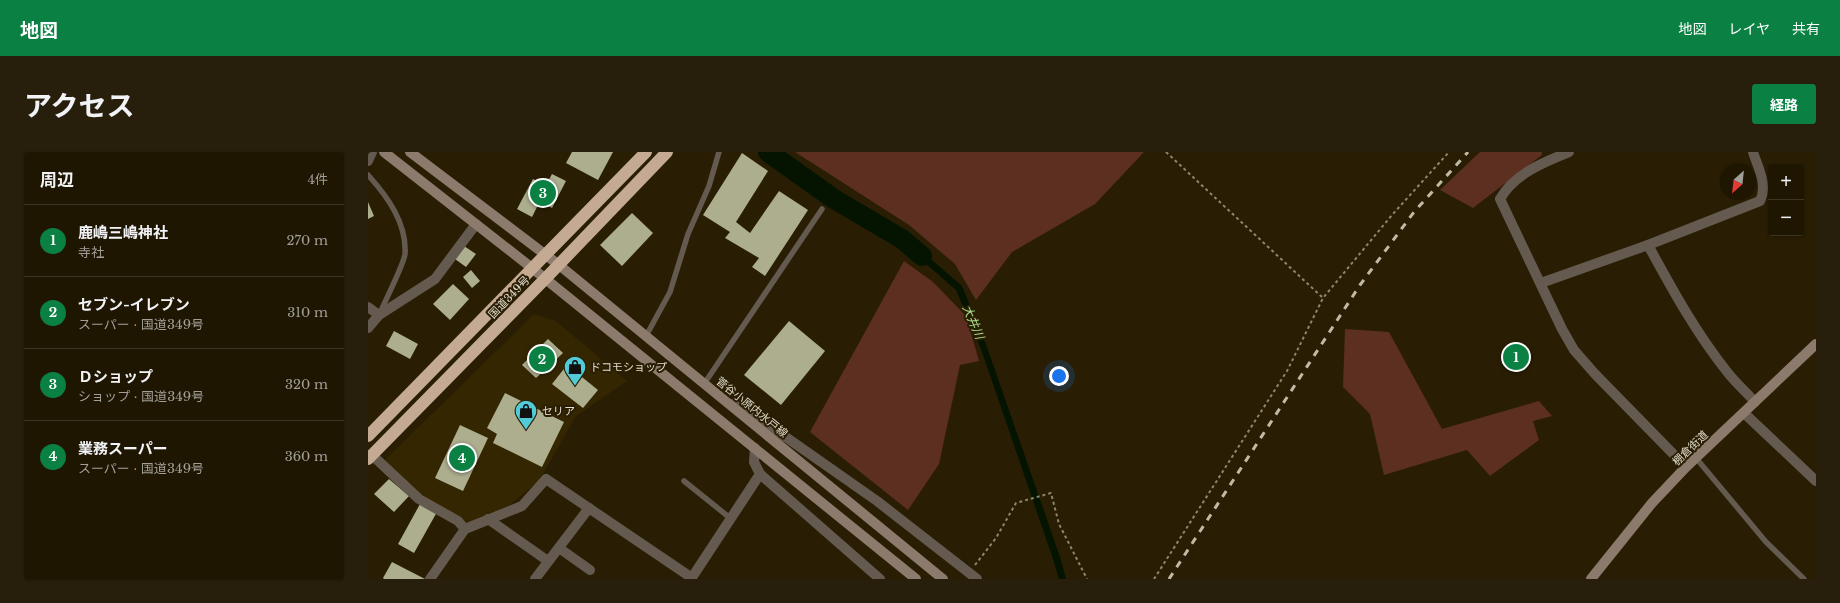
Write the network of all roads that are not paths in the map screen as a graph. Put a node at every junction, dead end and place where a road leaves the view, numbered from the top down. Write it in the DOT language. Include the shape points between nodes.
graph roads {
  1 [pos="372,152"];
  2 [pos="384,152"];
  3 [pos="410,152"];
  4 [pos="646,152"];
  5 [pos="667,152"];
  6 [pos="719,152"];
  7 [pos="1569,152"];
  8 [pos="1753,152"];
  9 [pos="368,161"];
  10 [pos="368,175"];
  11 [pos="822,209"];
  12 [pos="476,224"];
  13 [pos="1648,245"];
  14 [pos="545,254"];
  15 [pos="559,265"];
  16 [pos="532,268"];
  17 [pos="546,279"];
  18 [pos="1541,283"];
  19 [pos="368,307"];
  20 [pos="379,315"];
  21 [pos="368,328"];
  22 [pos="646,336"];
  23 [pos="1816,344"];
  24 [pos="704,384"];
  25 [pos="723,400"];
  26 [pos="1755,402"];
  27 [pos="1744,412"];
  28 [pos="368,436"];
  29 [pos="755,448"];
  30 [pos="370,457"];
  31 [pos="1696,458"];
  32 [pos="1686,467"];
  33 [pos="760,474"];
  34 [pos="684,481"];
  35 [pos="1816,481"];
  36 [pos="589,508"];
  37 [pos="730,518"];
  38 [pos="488,519"];
  39 [pos="465,529"];
  40 [pos="559,548"];
  41 [pos="548,561"];
  42 [pos="590,570"];
  43 [pos="974,576"];
  44 [pos="430,579"];
  45 [pos="535,579"];
  46 [pos="692,579"];
  47 [pos="880,579"];
  48 [pos="916,579"];
  49 [pos="943,579"];
  50 [pos="1591,579"];
  51 [pos="1804,579"];
  1 -- 9 [label="street"];
  2 -- 12 [label="main road"];
  3 -- 14 [label="main road, 菅谷小原内水戸線"];
  4 -- 14 [label="highway, 国道349号"];
  5 -- 15 [label="highway, 国道349号"];
  6 -- 22 [label="lane" via="709,186 688,234 670,292"];
  7 -- 18 [label="street" via="1528,172 1507,187 1500,199"];
  8 -- 13 [label="street" via="1763,185 1764,193 1760,201"];
  10 -- 20 [label="lane" via="386,195 402,229 405,254"];
  11 -- 24 [label="lane"];
  12 -- 16 [label="main road"];
  12 -- 20 [label="street" via="435,279"];
  13 -- 18 [label="street"];
  13 -- 26 [label="street" via="1675,295 1704,340 1728,374"];
  14 -- 15 [label="main road, 菅谷小原内水戸線"];
  14 -- 16 [label="highway, 国道349号"];
  15 -- 17 [label="highway, 国道349号"];
  15 -- 22 [label="main road, 菅谷小原内水戸線"];
  16 -- 17 [label="main road"];
  16 -- 28 [label="highway, 国道349号"];
  17 -- 29 [label="main road"];
  17 -- 30 [label="highway, 国道349号"];
  18 -- 32 [label="street" via="1574,350"];
  19 -- 20 [label="street"];
  20 -- 21 [label="street"];
  22 -- 24 [label="main road, 菅谷小原内水戸線"];
  23 -- 26 [label="main road, 棚倉街道"];
  24 -- 25 [label="main road, 菅谷小原内水戸線"];
  25 -- 43 [label="street" via="750,412 878,501"];
  25 -- 49 [label="main road, 菅谷小原内水戸線"];
  26 -- 27 [label="main road, 棚倉街道"];
  27 -- 31 [label="main road, 棚倉街道"];
  27 -- 35 [label="street"];
  29 -- 33 [label="street" via="754,462"];
  29 -- 48 [label="main road"];
  30 -- 39 [label="street" via="419,499 458,521"];
  31 -- 32 [label="main road, 棚倉街道"];
  31 -- 51 [label="lane" via="1766,542"];
  32 -- 50 [label="main road, 棚倉街道" via="1652,503"];
  33 -- 37 [label="street"];
  33 -- 47 [label="street"];
  34 -- 37 [label="lane"];
  36 -- 38 [label="street" via="546,479 522,506"];
  36 -- 40 [label="street"];
  36 -- 46 [label="street"];
  37 -- 46 [label="street"];
  38 -- 39 [label="street"];
  38 -- 41 [label="street"];
  39 -- 44 [label="street"];
  40 -- 41 [label="street"];
  40 -- 42 [label="street"];
  41 -- 45 [label="street"];
}
